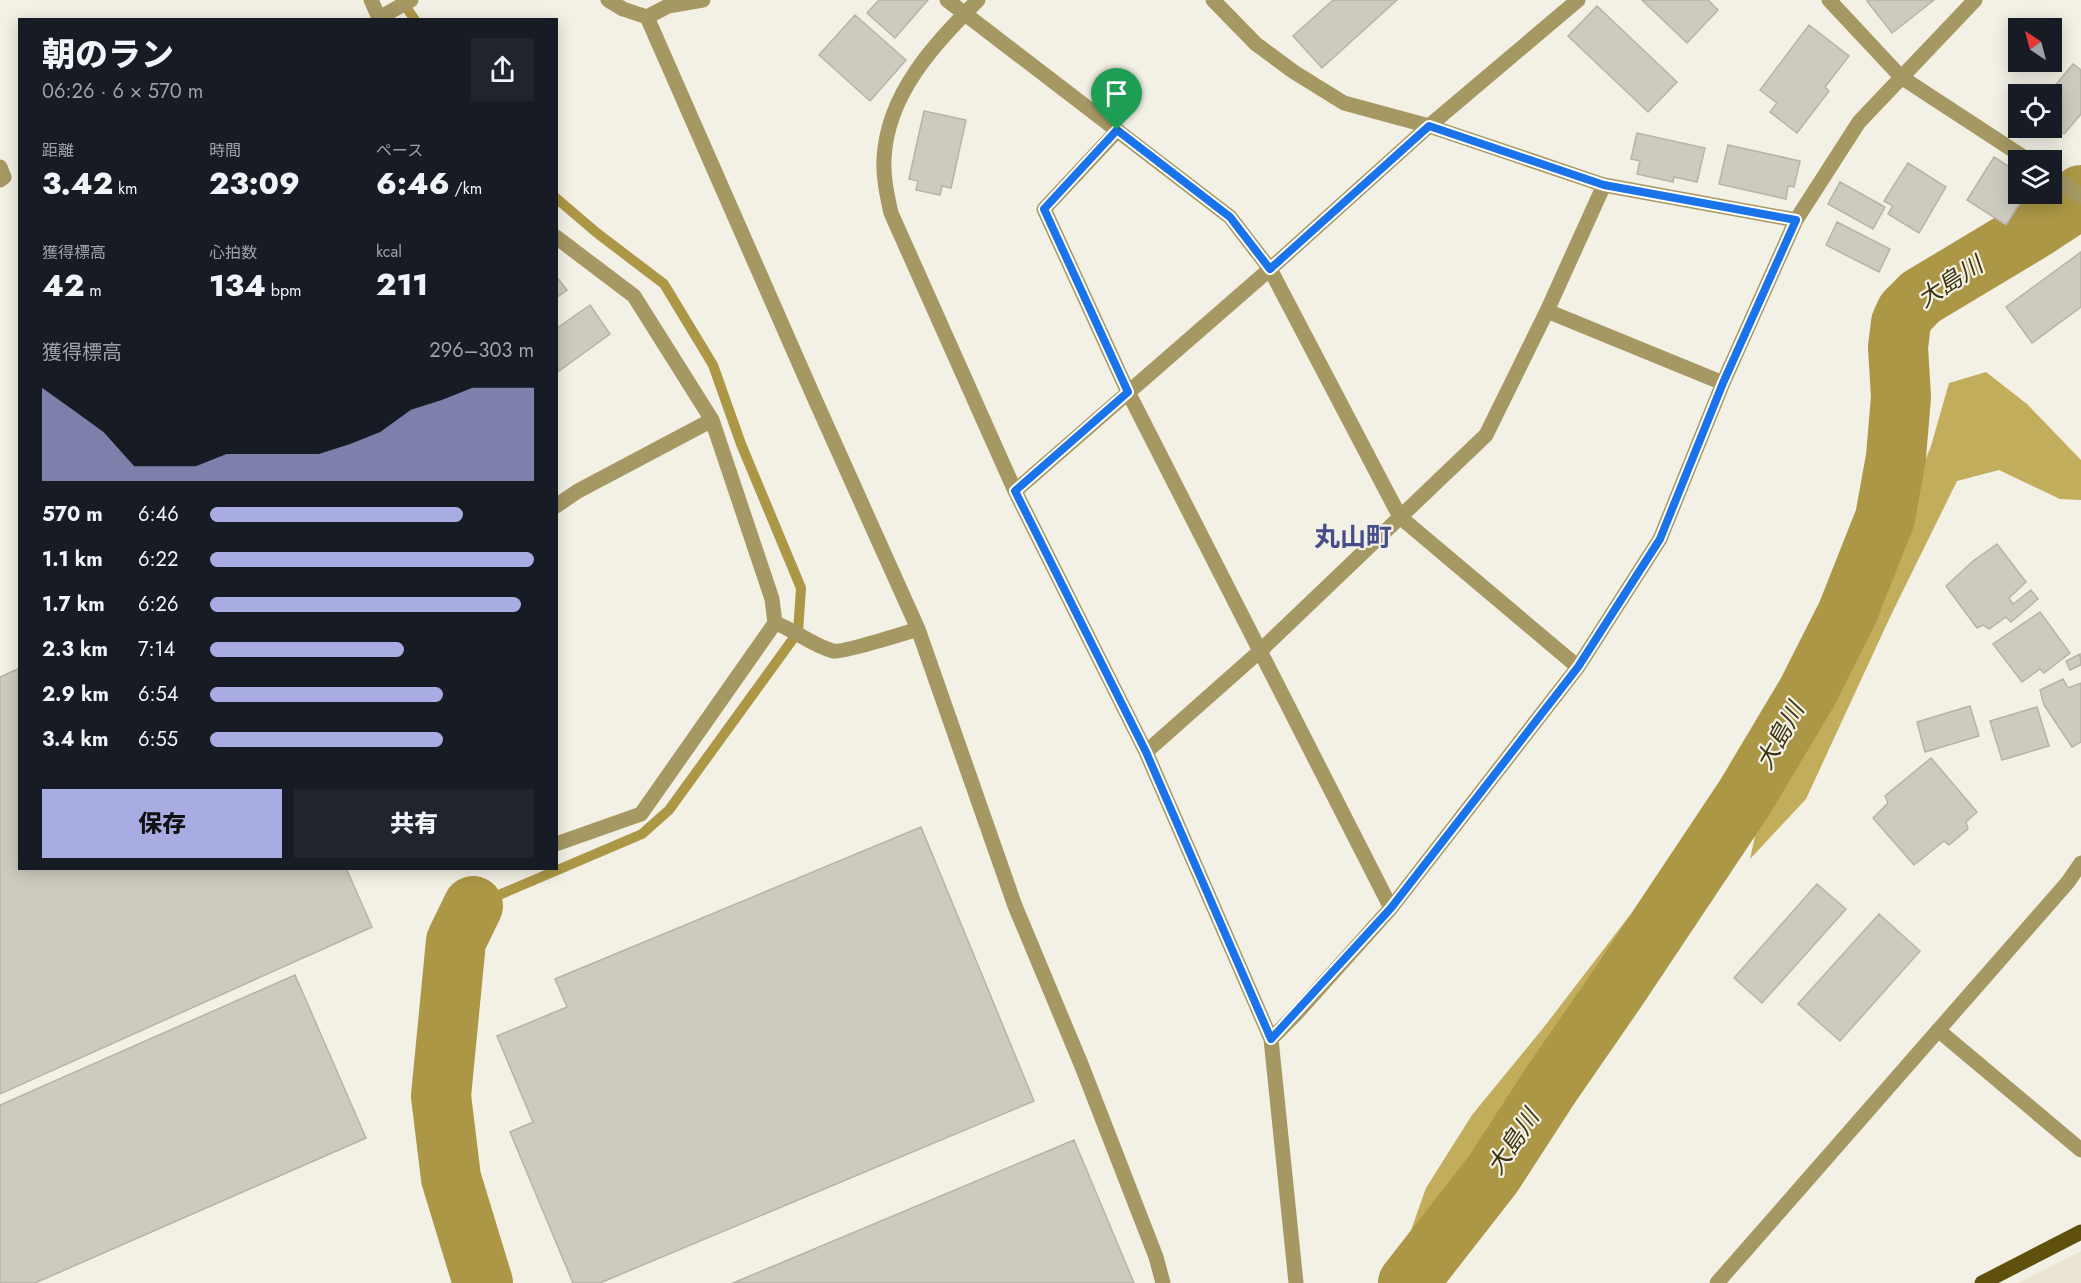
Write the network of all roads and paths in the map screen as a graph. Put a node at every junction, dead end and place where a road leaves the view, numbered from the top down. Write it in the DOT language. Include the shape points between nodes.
graph roads {
  1 [pos="371,0"];
  2 [pos="411,0"];
  3 [pos="608,0"];
  4 [pos="704,0"];
  5 [pos="947,0"];
  6 [pos="978,0"];
  7 [pos="1212,0"];
  8 [pos="1578,0"];
  9 [pos="1829,0"];
  10 [pos="1975,0"];
  11 [pos="965,14"];
  12 [pos="384,16"];
  13 [pos="647,17"];
  14 [pos="1901,77"];
  15 [pos="1429,126"];
  16 [pos="1117,130"];
  17 [pos="2013,150"];
  18 [pos="0,167"];
  19 [pos="0,180"];
  20 [pos="2062,183"];
  21 [pos="1604,185"];
  22 [pos="2081,196"];
  23 [pos="1796,220"];
  24 [pos="558,239"];
  25 [pos="1270,269"];
  26 [pos="1547,311"];
  27 [pos="1723,383"];
  28 [pos="1128,392"];
  29 [pos="712,420"];
  30 [pos="1015,491"];
  31 [pos="558,505"];
  32 [pos="1400,517"];
  33 [pos="779,625"];
  34 [pos="918,629"];
  35 [pos="1260,651"];
  36 [pos="1578,667"];
  37 [pos="1146,752"];
  38 [pos="558,843"];
  39 [pos="2081,863"];
  40 [pos="1391,908"];
  41 [pos="1938,1030"];
  42 [pos="1271,1039"];
  43 [pos="2081,1150"];
  44 [pos="2081,1232"];
  45 [pos="1163,1283"];
  46 [pos="1296,1283"];
  47 [pos="1717,1283"];
  48 [pos="1982,1283"];
  1 -- 12 [label="street"];
  2 -- 12 [label="street"];
  3 -- 13 [label="street"];
  4 -- 13 [label="street" via="668,6"];
  5 -- 11 [label="street"];
  6 -- 11 [label="street"];
  7 -- 15 [label="street" via="1256,44 1344,103"];
  8 -- 15 [label="street"];
  9 -- 14 [label="street"];
  10 -- 14 [label="street"];
  11 -- 16 [label="street"];
  11 -- 30 [label="street" via="927,56 897,103 888,130 885,186 901,239"];
  13 -- 34 [label="street"];
  14 -- 17 [label="street"];
  14 -- 23 [label="street" via="1859,122"];
  15 -- 21 [label="street"];
  15 -- 25 [label="street"];
  16 -- 25 [label="street" via="1230,217"];
  16 -- 28 [label="street" via="1044,209"];
  18 -- 19 [label="street" via="4,177"];
  20 -- 22 [label="street"];
  21 -- 23 [label="street"];
  21 -- 26 [label="street"];
  23 -- 27 [label="street"];
  24 -- 29 [label="street" via="634,296"];
  25 -- 28 [label="street"];
  25 -- 32 [label="street"];
  26 -- 27 [label="street"];
  26 -- 32 [label="street" via="1486,435"];
  27 -- 36 [label="street" via="1660,539"];
  28 -- 30 [label="street"];
  28 -- 35 [label="street"];
  29 -- 31 [label="street"];
  29 -- 33 [label="street"];
  30 -- 37 [label="street"];
  32 -- 35 [label="street"];
  32 -- 36 [label="street"];
  33 -- 34 [label="street" via="836,652"];
  33 -- 38 [label="street" via="640,814"];
  34 -- 45 [label="street" via="1015,906 1081,1064"];
  35 -- 37 [label="street"];
  35 -- 40 [label="street"];
  36 -- 40 [label="street"];
  37 -- 42 [label="street"];
  39 -- 41 [label="street"];
  40 -- 42 [label="street"];
  41 -- 43 [label="street"];
  41 -- 47 [label="street"];
  42 -- 46 [label="street"];
  44 -- 48 [label="main road"];
}
